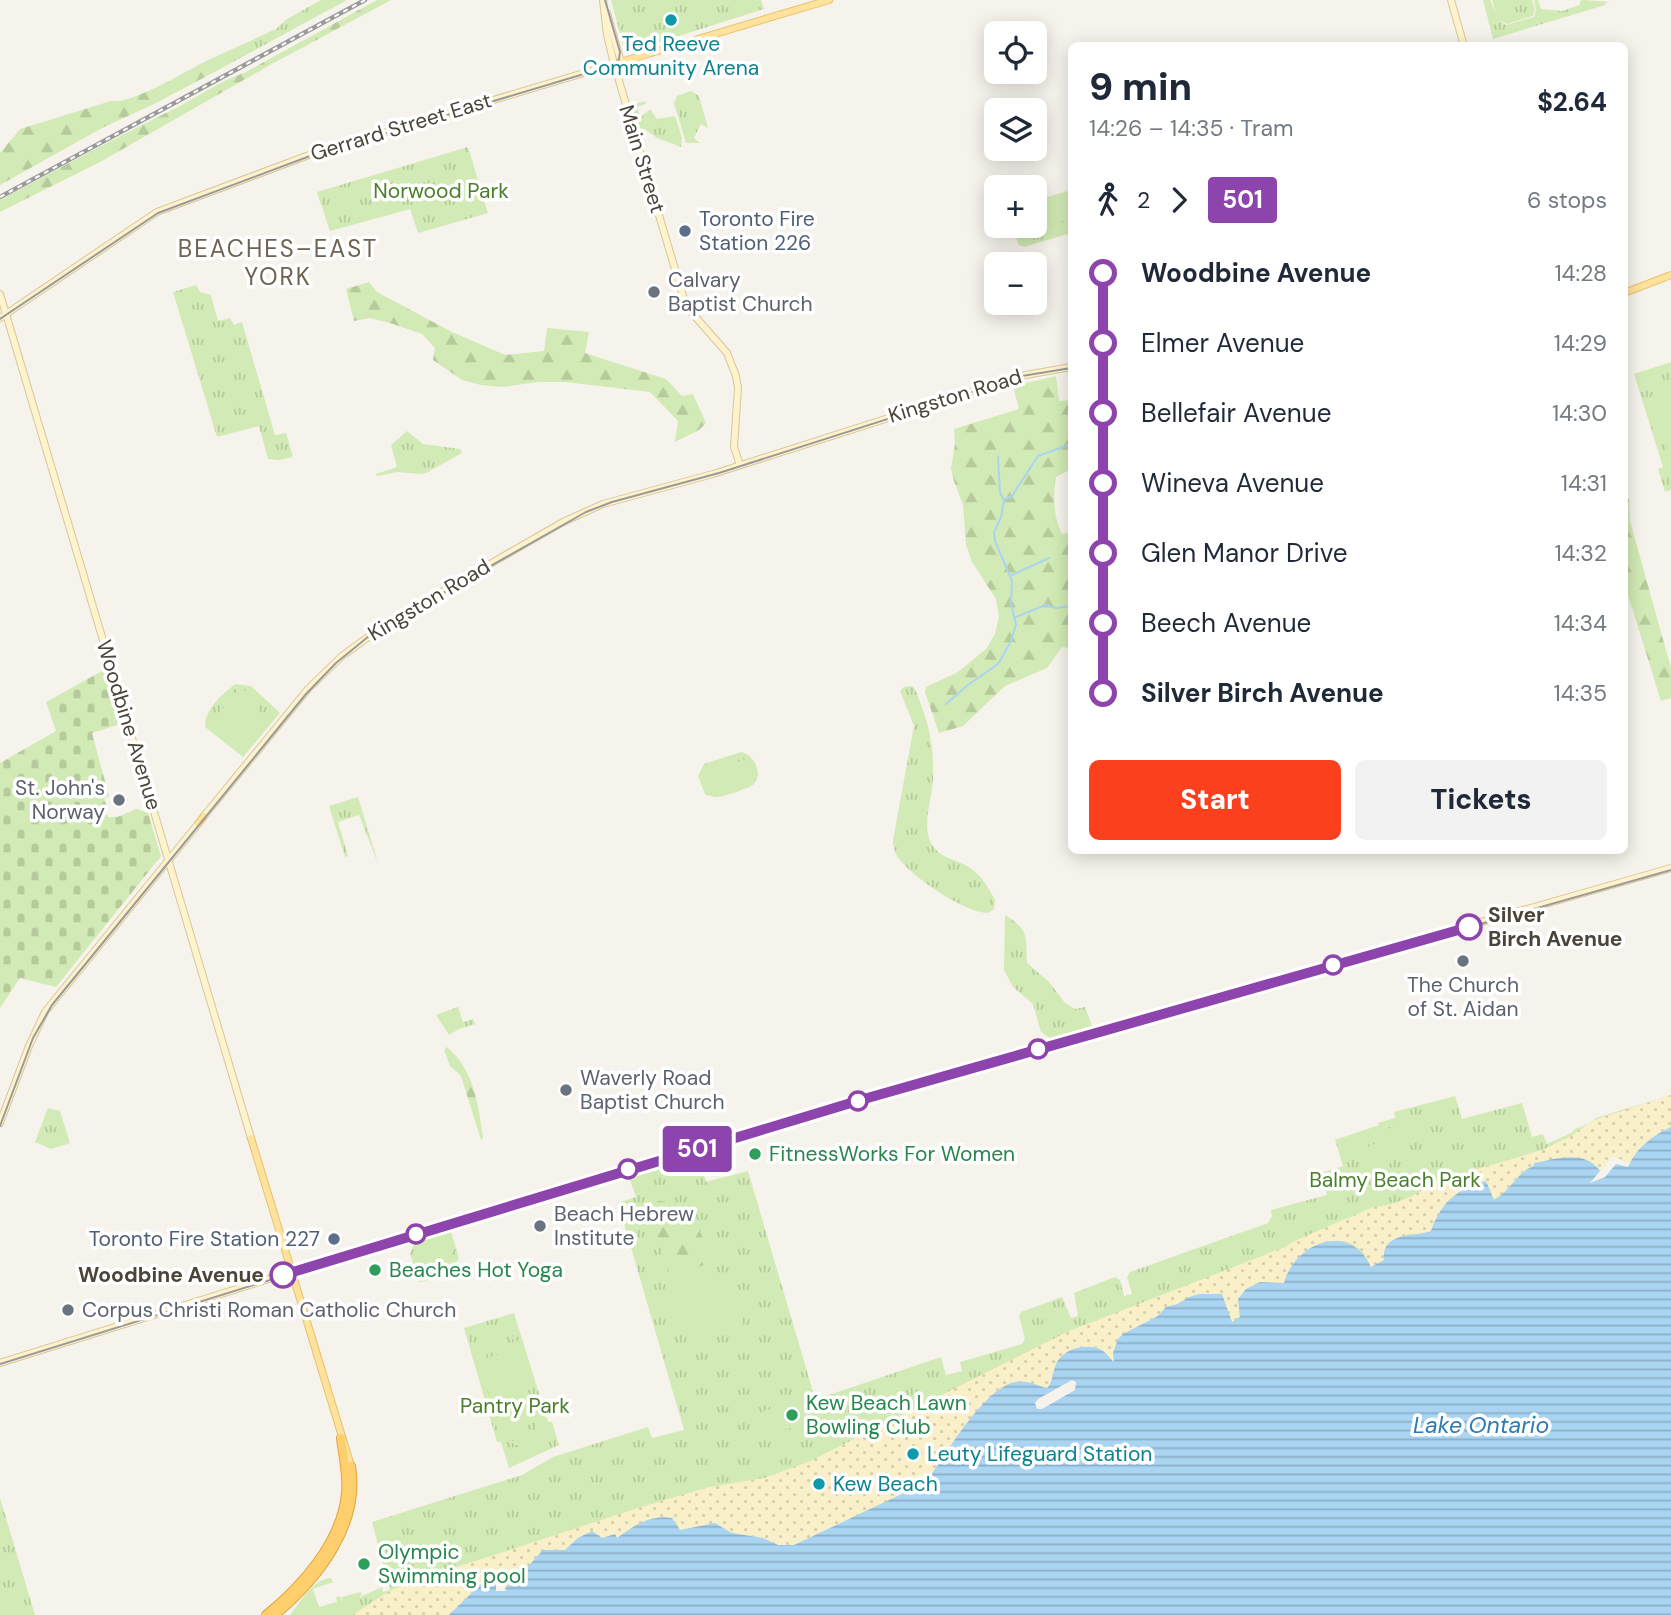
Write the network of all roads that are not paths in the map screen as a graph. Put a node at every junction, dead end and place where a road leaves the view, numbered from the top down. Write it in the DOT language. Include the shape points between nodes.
graph roads {
  1 [pos="603,0"];
  2 [pos="829,0"];
  3 [pos="1451,0"];
  4 [pos="1463,42"];
  5 [pos="617,63"];
  6 [pos="1671,275"];
  7 [pos="1628,291"];
  8 [pos="0,294"];
  9 [pos="3,316"];
  10 [pos="1068,368"];
  11 [pos="740,465"];
  12 [pos="169,859"];
  13 [pos="1671,868"];
  14 [pos="0,1123"];
  15 [pos="292,1271"];
  16 [pos="0,1363"];
  17 [pos="341,1438"];
  18 [pos="351,1466"];
  19 [pos="266,1615"];
  20 [pos="275,1615"];
  1 -- 5 [label="main road, Main Street"];
  2 -- 5 [label="main road, Gerrard Street East"];
  3 -- 4 [label="main road"];
  5 -- 9 [label="main road, Gerrard Street East" via="309,155 157,212"];
  5 -- 11 [label="main road, Main Street" via="686,306 727,353 736,376 734,447"];
  6 -- 7 [label="main road"];
  8 -- 9 [label="main road, Woodbine Avenue"];
  9 -- 12 [label="main road, Woodbine Avenue"];
  10 -- 11 [label="main road, Kingston Road" via="1020,376"];
  11 -- 12 [label="main road, Kingston Road" via="586,510 374,631 308,689"];
  12 -- 14 [label="main road, Kingston Road" via="45,1012"];
  12 -- 15 [label="main road, Woodbine Avenue"];
  13 -- 15 [label="main road" via="870,1096"];
  15 -- 16 [label="main road"];
  15 -- 17 [label="main road, Woodbine Avenue"];
  17 -- 18 [label="main road, Woodbine Avenue"];
  17 -- 19 [label="highway, Woodbine Avenue" via="344,1505 330,1541 306,1575"];
  18 -- 20 [label="highway" via="351,1503 339,1537 311,1580"];
}
